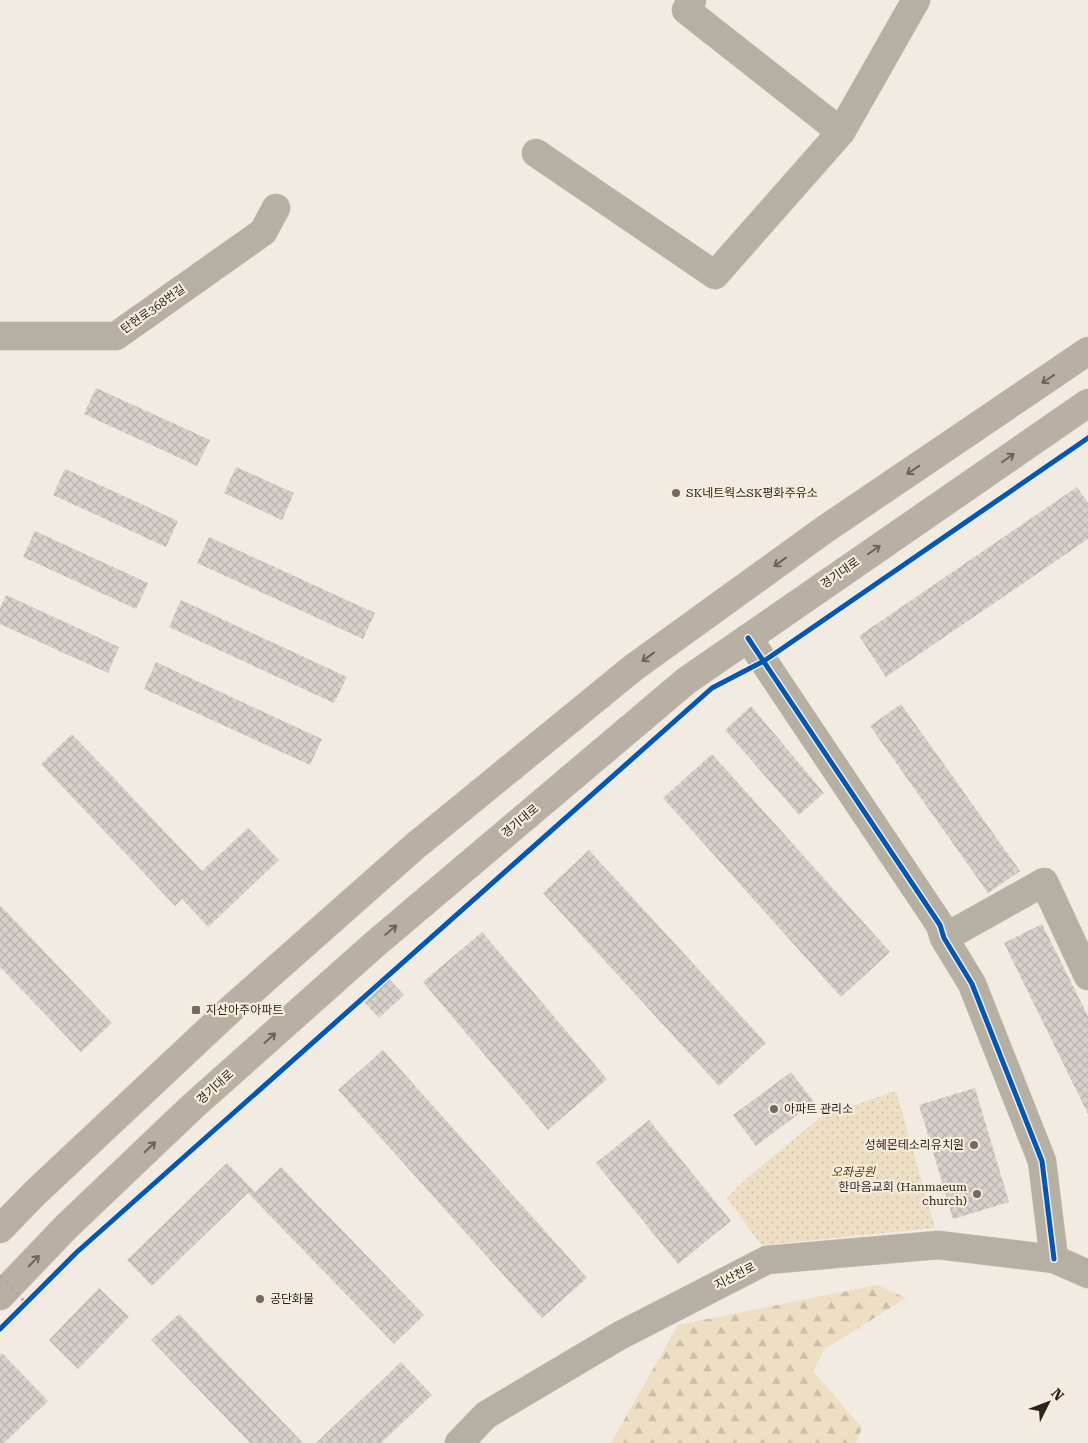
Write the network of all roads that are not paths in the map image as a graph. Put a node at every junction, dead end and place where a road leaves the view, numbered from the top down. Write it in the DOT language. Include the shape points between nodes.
graph roads {
  1 [pos="692,0"];
  2 [pos="916,0"];
  3 [pos="841,132"];
  4 [pos="536,153"];
  5 [pos="276,208"];
  6 [pos="0,336"];
  7 [pos="1088,351"];
  8 [pos="1088,403"];
  9 [pos="748,638"];
  10 [pos="944,938"];
  11 [pos="1088,976"];
  12 [pos="0,1229"];
  13 [pos="1054,1259"];
  14 [pos="1088,1274"];
  15 [pos="18,1302"];
  16 [pos="459,1443"];
  1 -- 3 [label="street" via="686,10"];
  2 -- 3 [label="street"];
  3 -- 4 [label="street" via="715,275"];
  5 -- 6 [label="street, 탄현로368번길" via="263,232 116,336"];
  7 -- 12 [label="main road, one-way" via="824,530 633,668 414,848 239,1002"];
  9 -- 8 [label="main road, 경기대로, one-way"];
  9 -- 10 [label="street" via="940,925"];
  15 -- 9 [label="main road, 경기대로, one-way" via="66,1227 192,1107 375,944 686,681"];
  10 -- 11 [label="street" via="1044,882"];
  10 -- 13 [label="street" via="972,984 1042,1161"];
  13 -- 14 [label="street, 지산천로"];
  13 -- 16 [label="street, 지산천로" via="938,1245 767,1260 619,1336 486,1415"];
}
